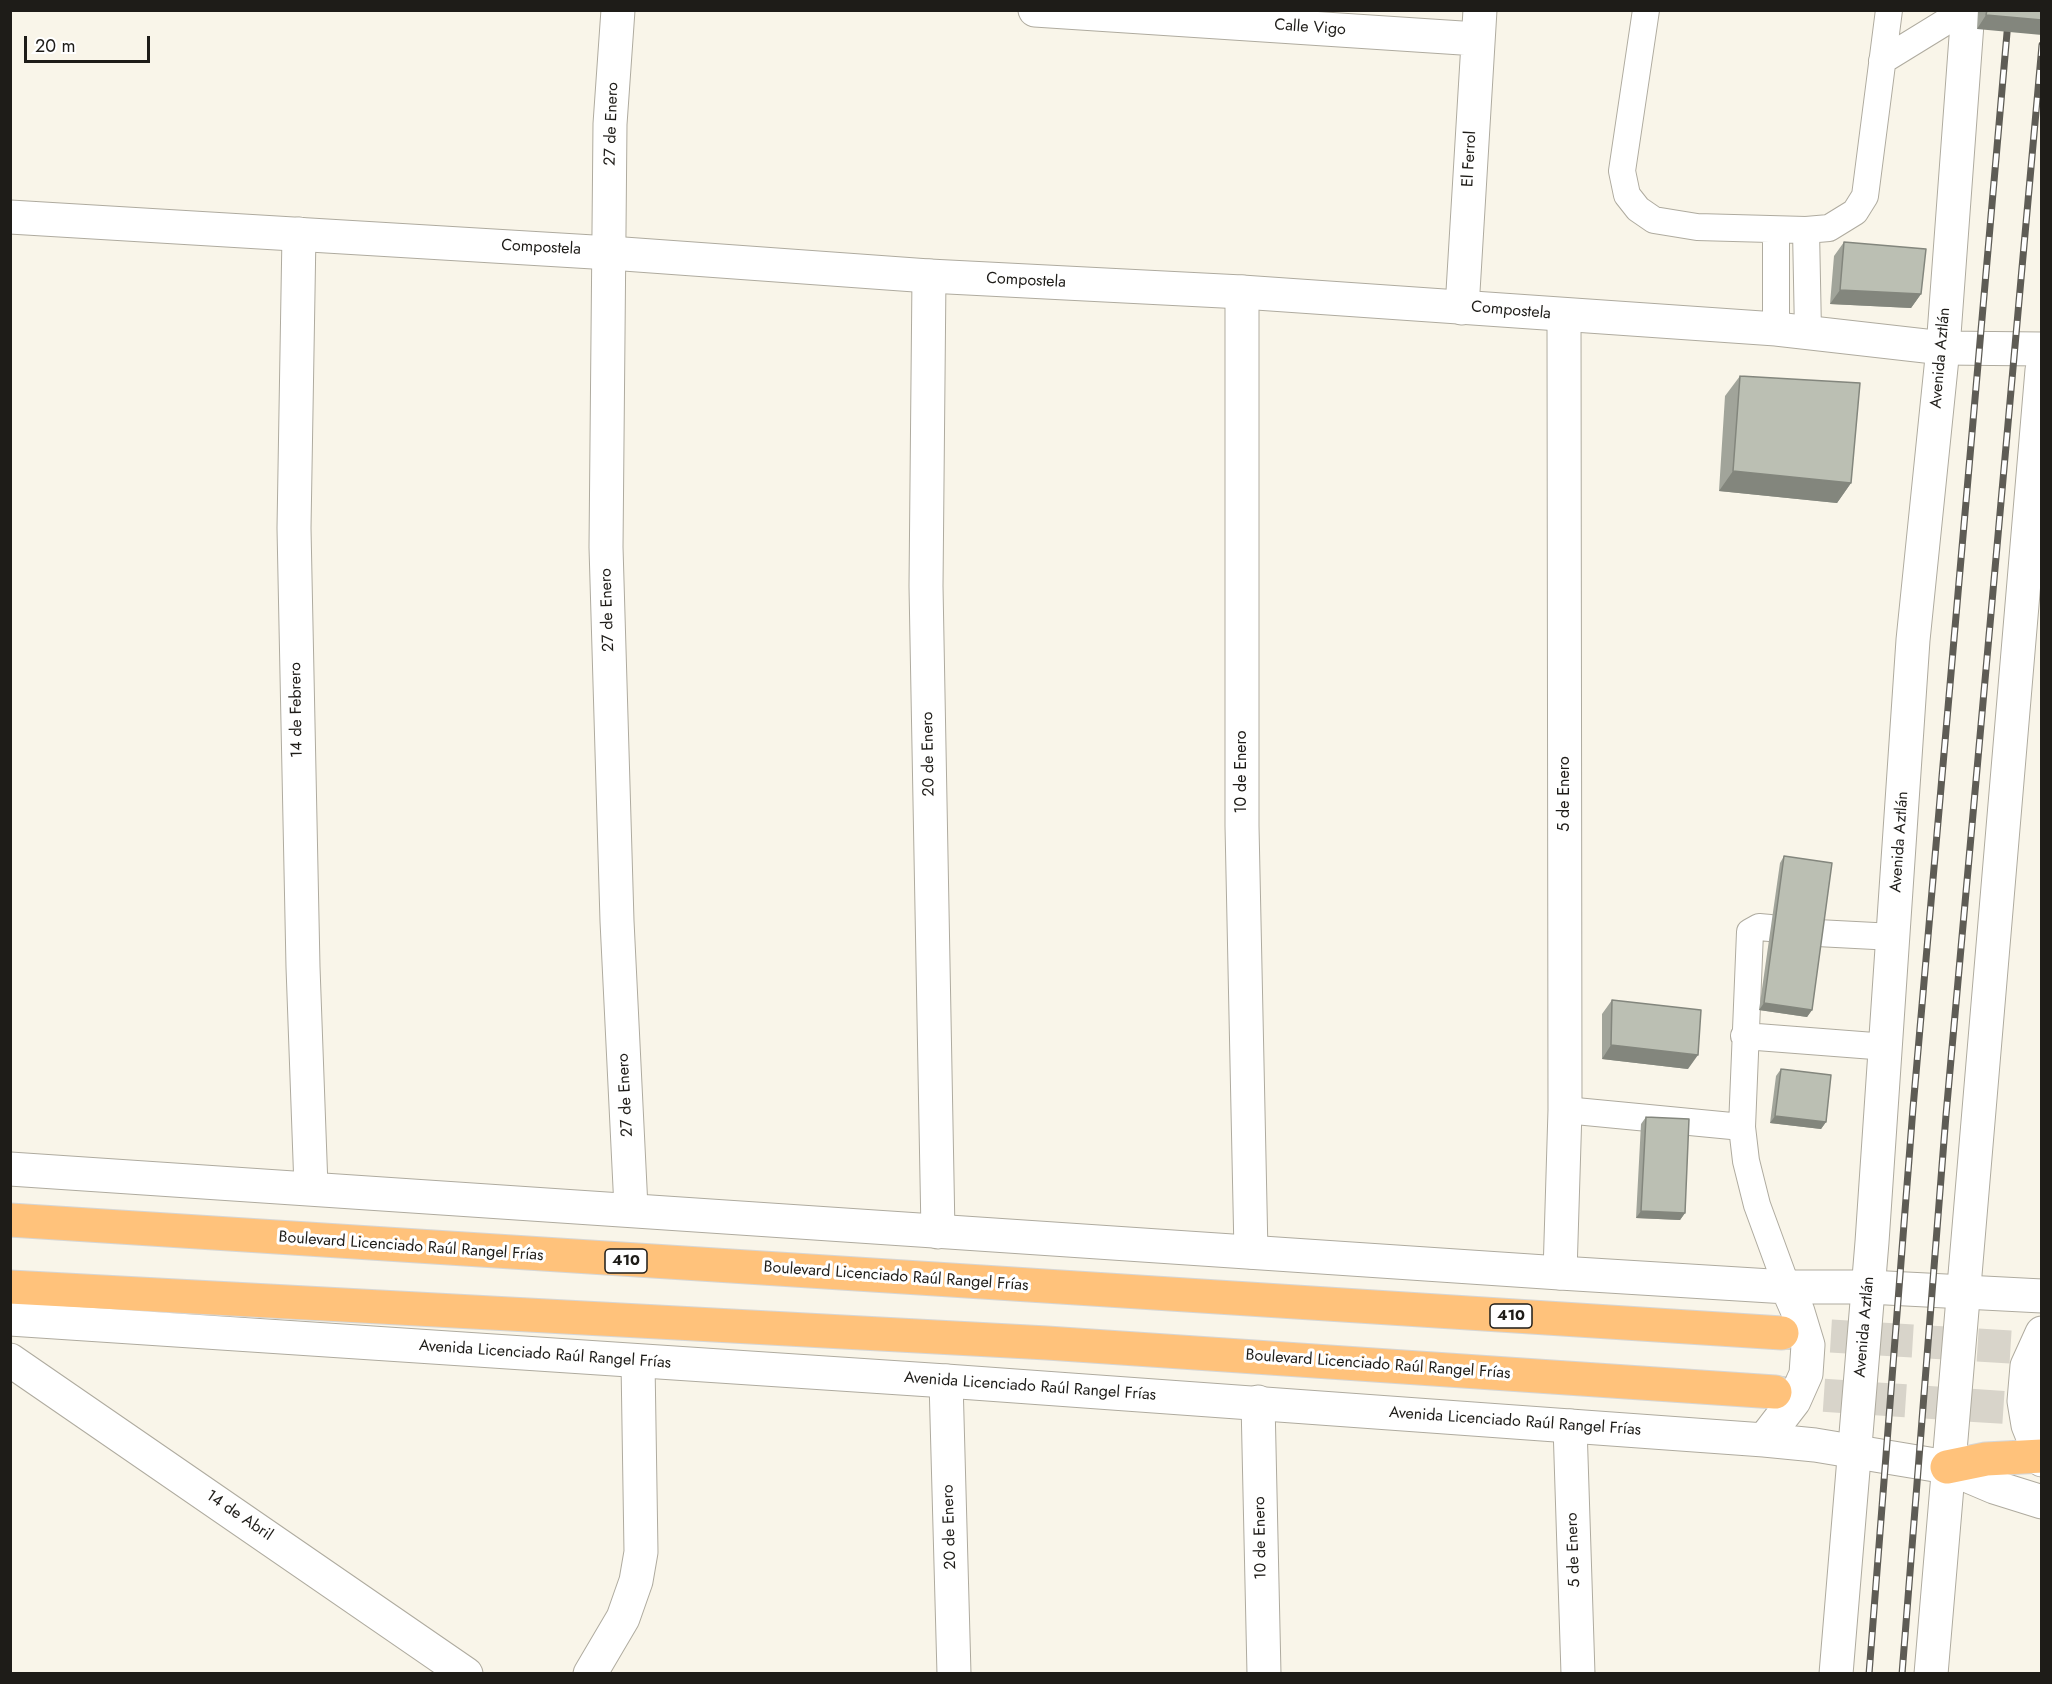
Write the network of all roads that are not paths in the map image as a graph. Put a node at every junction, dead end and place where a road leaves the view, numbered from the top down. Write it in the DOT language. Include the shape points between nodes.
graph roads {
  1 [pos="618,10"];
  2 [pos="1035,10"];
  3 [pos="1646,10"];
  4 [pos="1889,10"];
  5 [pos="1967,10"];
  6 [pos="1479,25"];
  7 [pos="1882,62"];
  8 [pos="10,218"];
  9 [pos="1776,230"];
  10 [pos="1806,230"];
  11 [pos="299,234"];
  12 [pos="610,253"];
  13 [pos="930,276"];
  14 [pos="1242,292"];
  15 [pos="1462,308"];
  16 [pos="1564,316"];
  17 [pos="1776,329"];
  18 [pos="1808,332"];
  19 [pos="1943,348"];
  20 [pos="2042,349"];
  21 [pos="2042,370"];
  22 [pos="2032,574"];
  23 [pos="1770,928"];
  24 [pos="1817,933"];
  25 [pos="1894,937"];
  26 [pos="1744,1036"];
  27 [pos="1887,1047"];
  28 [pos="1565,1110"];
  29 [pos="1742,1127"];
  30 [pos="10,1168"];
  31 [pos="311,1187"];
  32 [pos="632,1208"];
  33 [pos="10,1220"];
  34 [pos="938,1232"];
  35 [pos="1251,1252"];
  36 [pos="1560,1273"];
  37 [pos="10,1287"];
  38 [pos="1787,1287"];
  39 [pos="1868,1287"];
  40 [pos="1965,1292"];
  41 [pos="2042,1296"];
  42 [pos="10,1319"];
  43 [pos="1782,1333"];
  44 [pos="2042,1333"];
  45 [pos="10,1360"];
  46 [pos="638,1362"];
  47 [pos="946,1381"];
  48 [pos="1775,1392"];
  49 [pos="1258,1402"];
  50 [pos="1570,1426"];
  51 [pos="1764,1440"];
  52 [pos="1854,1454"];
  53 [pos="2041,1457"];
  54 [pos="1947,1467"];
  55 [pos="2042,1502"];
  56 [pos="466,1674"];
  57 [pos="590,1674"];
  58 [pos="954,1674"];
  59 [pos="1264,1674"];
  60 [pos="1578,1674"];
  61 [pos="1836,1674"];
  62 [pos="1931,1674"];
  1 -- 12 [label="street, 27 de Enero" via="610,124"];
  2 -- 6 [label="street, Calle Vigo"];
  3 -- 9 [label="lane" via="1622,171 1627,195 1654,220 1697,228"];
  4 -- 7 [label="lane"];
  5 -- 7 [label="lane"];
  5 -- 19 [label="street, Avenida Aztlán"];
  6 -- 15 [label="street, El Ferrol"];
  7 -- 10 [label="lane" via="1865,196 1855,212 1829,228"];
  8 -- 11 [label="street, Compostela"];
  9 -- 10 [label="lane"];
  9 -- 17 [label="lane"];
  10 -- 18 [label="lane"];
  11 -- 12 [label="street, Compostela"];
  11 -- 31 [label="street, 14 de Febrero" via="294,540"];
  12 -- 13 [label="street, Compostela"];
  12 -- 32 [label="street, 27 de Enero" via="606,547 617,921"];
  13 -- 14 [label="street, Compostela"];
  13 -- 34 [label="street, 20 de Enero" via="926,586"];
  14 -- 15 [label="street, Compostela"];
  14 -- 35 [label="street, 10 de Enero" via="1242,814"];
  15 -- 16 [label="street, Compostela"];
  16 -- 17 [label="street, Compostela"];
  16 -- 28 [label="street, 5 de Enero"];
  17 -- 18 [label="street, Compostela"];
  18 -- 19 [label="street, Compostela"];
  19 -- 20 [label="street, Compostela"];
  19 -- 25 [label="street, Avenida Aztlán" via="1913,640"];
  21 -- 22 [label="street"];
  22 -- 40 [label="street"];
  23 -- 26 [label="lane" via="1759,927 1750,932"];
  24 -- 25 [label="lane"];
  25 -- 27 [label="street, Avenida Aztlán"];
  26 -- 27 [label="lane"];
  26 -- 29 [label="lane"];
  27 -- 39 [label="street, Avenida Aztlán"];
  28 -- 29 [label="lane"];
  28 -- 36 [label="street, 5 de Enero"];
  29 -- 38 [label="lane" via="1756,1205"];
  30 -- 31 [label="street"];
  31 -- 32 [label="street"];
  32 -- 34 [label="street"];
  33 -- 43 [label="main road, Boulevard Licenciado Raúl Rangel Frías / 410"];
  34 -- 35 [label="street"];
  35 -- 36 [label="street"];
  36 -- 38 [label="street"];
  37 -- 48 [label="main road, Boulevard Licenciado Raúl Rangel Frías" via="1035,1343"];
  38 -- 39 [label="street"];
  38 -- 51 [label="street" via="1808,1345 1806,1374 1794,1401"];
  39 -- 40 [label="street"];
  39 -- 52 [label="street, Avenida Aztlán"];
  40 -- 41 [label="street"];
  40 -- 54 [label="street"];
  42 -- 46 [label="street, Avenida Licenciado Raúl Rangel Frías"];
  44 -- 53 [label="street" via="2027,1366 2024,1401"];
  45 -- 56 [label="street, 14 de Abril"];
  46 -- 47 [label="street, Avenida Licenciado Raúl Rangel Frías"];
  46 -- 57 [label="street" via="638,1571 623,1618"];
  47 -- 49 [label="street, Avenida Licenciado Raúl Rangel Frías"];
  47 -- 58 [label="street, 20 de Enero"];
  49 -- 50 [label="street, Avenida Licenciado Raúl Rangel Frías"];
  49 -- 59 [label="street, 10 de Enero"];
  50 -- 51 [label="street, Avenida Licenciado Raúl Rangel Frías"];
  50 -- 60 [label="street, 5 de Enero"];
  51 -- 52 [label="street, Avenida Licenciado Raúl Rangel Frías"];
  52 -- 54 [label="street, Avenida Licenciado Raúl Rangel Frías"];
  52 -- 61 [label="street, Avenida Aztlán"];
  53 -- 54 [label="main road" via="1986,1459"];
  54 -- 55 [label="street, Avenida Licenciado Raúl Rangel Frías"];
  54 -- 62 [label="street"];
}
